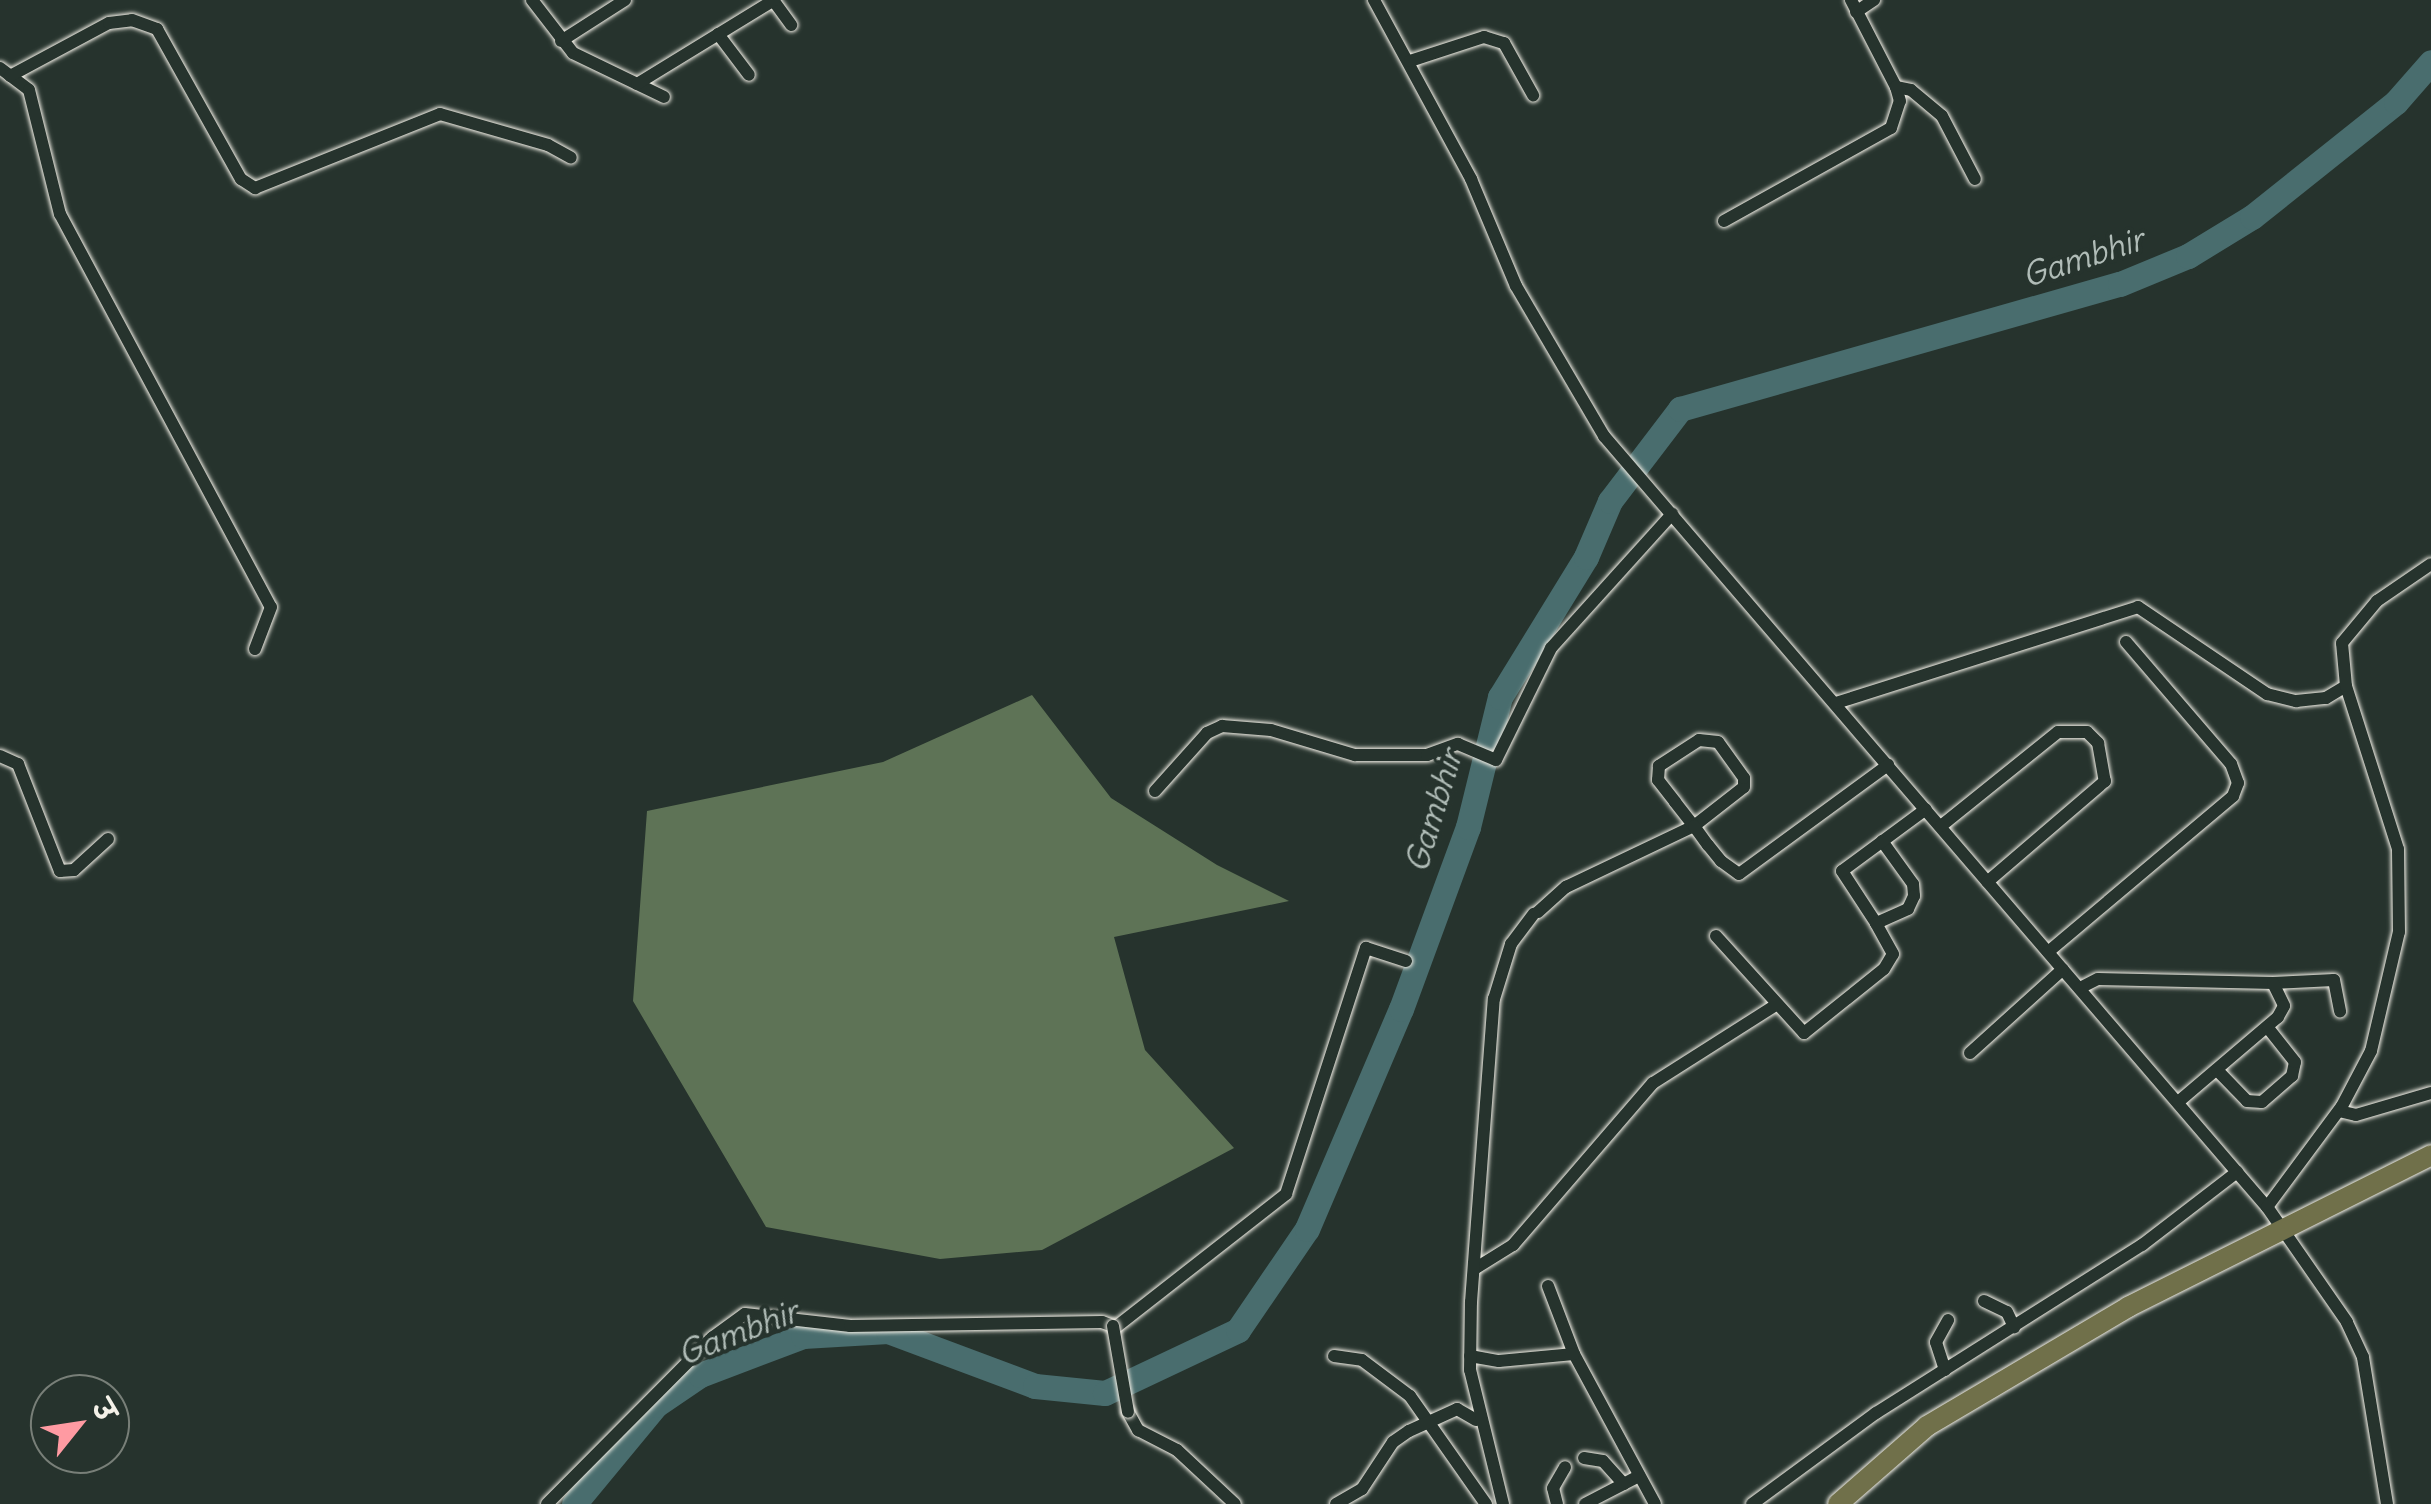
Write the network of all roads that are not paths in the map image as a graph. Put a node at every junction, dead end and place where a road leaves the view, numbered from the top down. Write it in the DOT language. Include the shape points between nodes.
graph roads {
  1 [pos="532,0"];
  2 [pos="625,0"];
  3 [pos="773,0"];
  4 [pos="1374,0"];
  5 [pos="1874,0"];
  6 [pos="1854,6"];
  7 [pos="790,25"];
  8 [pos="718,34"];
  9 [pos="561,41"];
  10 [pos="1410,61"];
  11 [pos="5,72"];
  12 [pos="749,75"];
  13 [pos="637,84"];
  14 [pos="1896,87"];
  15 [pos="1533,95"];
  16 [pos="664,97"];
  17 [pos="571,158"];
  18 [pos="1975,179"];
  19 [pos="1724,221"];
  20 [pos="1672,514"];
  21 [pos="2431,564"];
  22 [pos="2126,642"];
  23 [pos="254,649"];
  24 [pos="2346,686"];
  25 [pos="1836,703"];
  26 [pos="0,756"];
  27 [pos="1888,765"];
  28 [pos="1155,791"];
  29 [pos="1926,809"];
  30 [pos="1694,826"];
  31 [pos="1942,826"];
  32 [pos="108,840"];
  33 [pos="1882,841"];
  34 [pos="1987,882"];
  35 [pos="1876,923"];
  36 [pos="1716,936"];
  37 [pos="2048,952"];
  38 [pos="1406,960"];
  39 [pos="2064,969"];
  40 [pos="2274,983"];
  41 [pos="2080,988"];
  42 [pos="1776,1005"];
  43 [pos="2340,1011"];
  44 [pos="2268,1028"];
  45 [pos="1970,1052"];
  46 [pos="2217,1070"];
  47 [pos="2431,1093"];
  48 [pos="2178,1102"];
  49 [pos="2339,1111"];
  50 [pos="2431,1155"];
  51 [pos="2237,1172"];
  52 [pos="2267,1207"];
  53 [pos="2284,1233"];
  54 [pos="1476,1268"];
  55 [pos="1548,1286"];
  56 [pos="1984,1301"];
  57 [pos="1948,1320"];
  58 [pos="1113,1326"];
  59 [pos="2014,1326"];
  60 [pos="1574,1354"];
  61 [pos="1334,1356"];
  62 [pos="1470,1356"];
  63 [pos="1945,1370"];
  64 [pos="1431,1420"];
  65 [pos="1478,1422"];
  66 [pos="1584,1458"];
  67 [pos="1565,1467"];
  68 [pos="1639,1476"];
  69 [pos="1624,1484"];
  70 [pos="547,1504"];
  71 [pos="1235,1504"];
  72 [pos="1336,1504"];
  73 [pos="1486,1504"];
  74 [pos="1502,1504"];
  75 [pos="1556,1504"];
  76 [pos="1585,1504"];
  77 [pos="1655,1504"];
  78 [pos="1752,1504"];
  79 [pos="1838,1504"];
  80 [pos="2387,1504"];
  1 -- 9 [label="street"];
  2 -- 9 [label="street"];
  3 -- 7 [label="street"];
  3 -- 8 [label="street"];
  4 -- 10 [label="street"];
  5 -- 6 [label="street"];
  6 -- 14 [label="street"];
  8 -- 12 [label="street"];
  8 -- 13 [label="street"];
  9 -- 13 [label="street"];
  10 -- 15 [label="street" via="1484,36 1504,43"];
  10 -- 20 [label="street" via="1516,286 1604,436"];
  11 -- 17 [label="street" via="109,24 132,20 156,29 241,180 255,188 440,114 548,145"];
  11 -- 23 [label="street" via="30,90 60,214 271,607"];
  13 -- 16 [label="street"];
  14 -- 18 [label="street" via="1911,90 1942,116"];
  14 -- 19 [label="street" via="1900,102 1890,128"];
  20 -- 25 [label="street"];
  20 -- 28 [label="street" via="1551,648 1496,760 1458,744 1427,754 1356,755 1272,730 1222,726 1206,732"];
  21 -- 24 [label="street" via="2377,602 2342,643"];
  22 -- 37 [label="street" via="2231,764 2238,783 2233,796"];
  24 -- 25 [label="street" via="2326,698 2296,701 2268,694 2138,607"];
  24 -- 49 [label="street" via="2398,849 2399,932 2371,1051"];
  25 -- 27 [label="street"];
  26 -- 32 [label="street" via="18,764 60,871 74,870"];
  27 -- 29 [label="street"];
  27 -- 30 [label="street" via="1738,874"];
  29 -- 31 [label="street"];
  29 -- 33 [label="street"];
  30 -- 30 [label="street" via="1658,780 1659,766 1699,740 1718,742 1744,787"];
  30 -- 54 [label="street" via="1566,887 1511,944 1494,999"];
  31 -- 34 [label="street"];
  31 -- 34 [label="street" via="2058,732 2087,732 2098,743 2105,781"];
  33 -- 35 [label="street" via="1842,871"];
  33 -- 35 [label="street" via="1913,884 1914,896 1908,910"];
  34 -- 37 [label="street"];
  35 -- 42 [label="street" via="1894,954 1884,969 1804,1034"];
  36 -- 42 [label="street"];
  37 -- 39 [label="street"];
  38 -- 70 [label="street" via="1366,948 1286,1194 1116,1327 850,1326 745,1314 712,1336"];
  39 -- 41 [label="street"];
  39 -- 45 [label="street"];
  40 -- 41 [label="street" via="2098,979"];
  40 -- 43 [label="street" via="2334,980"];
  40 -- 44 [label="street" via="2284,1006"];
  41 -- 48 [label="street"];
  42 -- 54 [label="street" via="1653,1083 1512,1245"];
  44 -- 46 [label="street"];
  44 -- 46 [label="street" via="2296,1062 2292,1076 2262,1102 2246,1101"];
  46 -- 48 [label="street"];
  47 -- 49 [label="street" via="2356,1115"];
  48 -- 51 [label="street"];
  49 -- 52 [label="street"];
  50 -- 53 [label="main road"];
  51 -- 52 [label="street"];
  51 -- 59 [label="street" via="2142,1245"];
  52 -- 53 [label="street"];
  53 -- 79 [label="main road" via="2128,1307 1927,1426"];
  53 -- 80 [label="street" via="2347,1322 2363,1357"];
  54 -- 62 [label="street"];
  55 -- 60 [label="street"];
  56 -- 59 [label="street" via="2008,1312"];
  57 -- 63 [label="street" via="1936,1342"];
  58 -- 71 [label="street, bridge" via="1128,1412 1138,1430 1177,1450"];
  59 -- 63 [label="street"];
  60 -- 62 [label="street" via="1499,1361"];
  60 -- 68 [label="street"];
  61 -- 64 [label="street" via="1362,1360"];
  62 -- 65 [label="street"];
  63 -- 78 [label="street"];
  64 -- 65 [label="street" via="1457,1409"];
  64 -- 72 [label="street" via="1393,1442 1362,1489"];
  64 -- 73 [label="street" via="1464,1480"];
  65 -- 74 [label="street"];
  66 -- 69 [label="street" via="1603,1460"];
  67 -- 75 [label="street" via="1552,1488"];
  68 -- 69 [label="street"];
  68 -- 77 [label="street"];
  69 -- 76 [label="street"];
}
